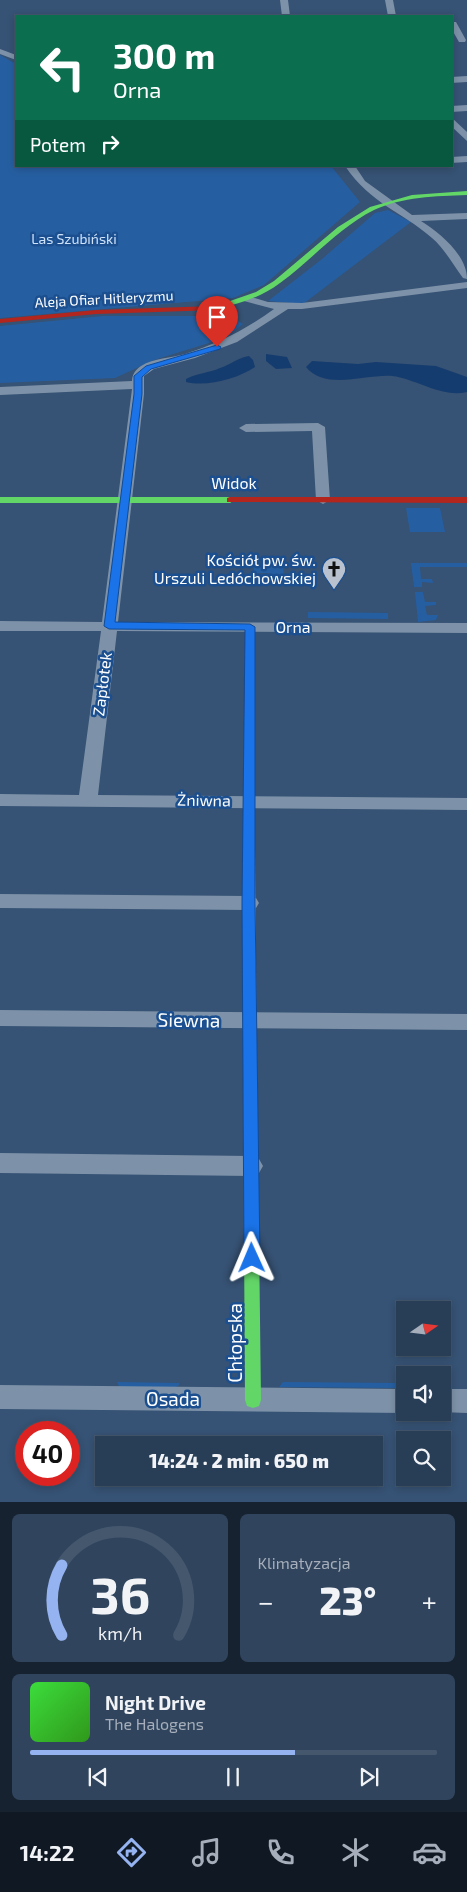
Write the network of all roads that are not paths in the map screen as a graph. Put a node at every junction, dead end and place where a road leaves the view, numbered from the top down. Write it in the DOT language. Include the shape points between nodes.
graph roads {
  1 [pos="284,0"];
  2 [pos="389,0"];
  3 [pos="195,13"];
  4 [pos="108,15"];
  5 [pos="286,15"];
  6 [pos="392,15"];
  7 [pos="453,24"];
  8 [pos="467,24"];
  9 [pos="453,26"];
  10 [pos="463,44"];
  11 [pos="0,51"];
  12 [pos="15,58"];
  13 [pos="467,79"];
  14 [pos="453,80"];
  15 [pos="467,108"];
  16 [pos="453,109"];
  17 [pos="453,122"];
  18 [pos="467,138"];
  19 [pos="453,160"];
  20 [pos="467,160"];
  21 [pos="351,167"];
  22 [pos="467,193"];
  23 [pos="386,204"];
  24 [pos="467,216"];
  25 [pos="412,218"];
  26 [pos="467,276"];
  27 [pos="467,285"];
  28 [pos="248,299"];
  29 [pos="285,306"];
  30 [pos="0,321"];
  31 [pos="137,385"];
  32 [pos="0,391"];
  33 [pos="246,428"];
  34 [pos="124,499"];
  35 [pos="0,500"];
  36 [pos="323,500"];
  37 [pos="467,500"];
  38 [pos="0,626"];
  39 [pos="109,626"];
  40 [pos="250,627"];
  41 [pos="467,628"];
  42 [pos="88,799"];
  43 [pos="0,800"];
  44 [pos="250,802"];
  45 [pos="467,804"];
  46 [pos="0,901"];
  47 [pos="249,903"];
  48 [pos="0,1018"];
  49 [pos="250,1021"];
  50 [pos="467,1022"];
  51 [pos="0,1163"];
  52 [pos="251,1166"];
  53 [pos="0,1398"];
  54 [pos="253,1400"];
  55 [pos="396,1401"];
  56 [pos="451,1401"];
  57 [pos="467,1402"];
  1 -- 5 [label="street"];
  2 -- 6 [label="street"];
  3 -- 4 [label="street"];
  7 -- 8 [label="street"];
  9 -- 10 [label="street"];
  11 -- 12 [label="street"];
  13 -- 14 [label="street"];
  15 -- 16 [label="street"];
  17 -- 18 [label="street"];
  19 -- 20 [label="street"];
  21 -- 23 [label="street" via="362,183"];
  22 -- 23 [label="street, Aleja Ofiar Hitleryzmu" via="428,195"];
  23 -- 25 [label="street"];
  23 -- 28 [label="street, Aleja Ofiar Hitleryzmu" via="358,216 293,270"];
  24 -- 25 [label="street"];
  25 -- 26 [label="street" via="437,236"];
  27 -- 29 [label="street"];
  28 -- 29 [label="street"];
  28 -- 30 [label="street, Aleja Ofiar Hitleryzmu" via="200,309 97,311"];
  29 -- 31 [label="street" via="260,325 225,344 143,370"];
  31 -- 32 [label="street"];
  31 -- 34 [label="street, Zapłotek"];
  33 -- 36 [label="street" via="318,427"];
  34 -- 35 [label="street, Widok"];
  34 -- 36 [label="street, Widok"];
  34 -- 39 [label="street, Zapłotek"];
  36 -- 37 [label="street, Widok"];
  38 -- 39 [label="street, Orna"];
  39 -- 40 [label="street, Orna"];
  39 -- 42 [label="street, Zapłotek"];
  40 -- 41 [label="street, Orna"];
  40 -- 44 [label="street, Chłopska"];
  42 -- 43 [label="street, Żniwna"];
  42 -- 44 [label="street, Żniwna"];
  44 -- 45 [label="street, Żniwna"];
  44 -- 47 [label="street, Chłopska"];
  46 -- 47 [label="street"];
  47 -- 49 [label="street, Chłopska"];
  48 -- 49 [label="street, Siewna"];
  49 -- 50 [label="street, Siewna"];
  49 -- 52 [label="street, Chłopska"];
  51 -- 52 [label="street"];
  52 -- 54 [label="street, Chłopska"];
  53 -- 54 [label="street, Osada"];
  54 -- 55 [label="street, Osada"];
  56 -- 57 [label="street"];
}
